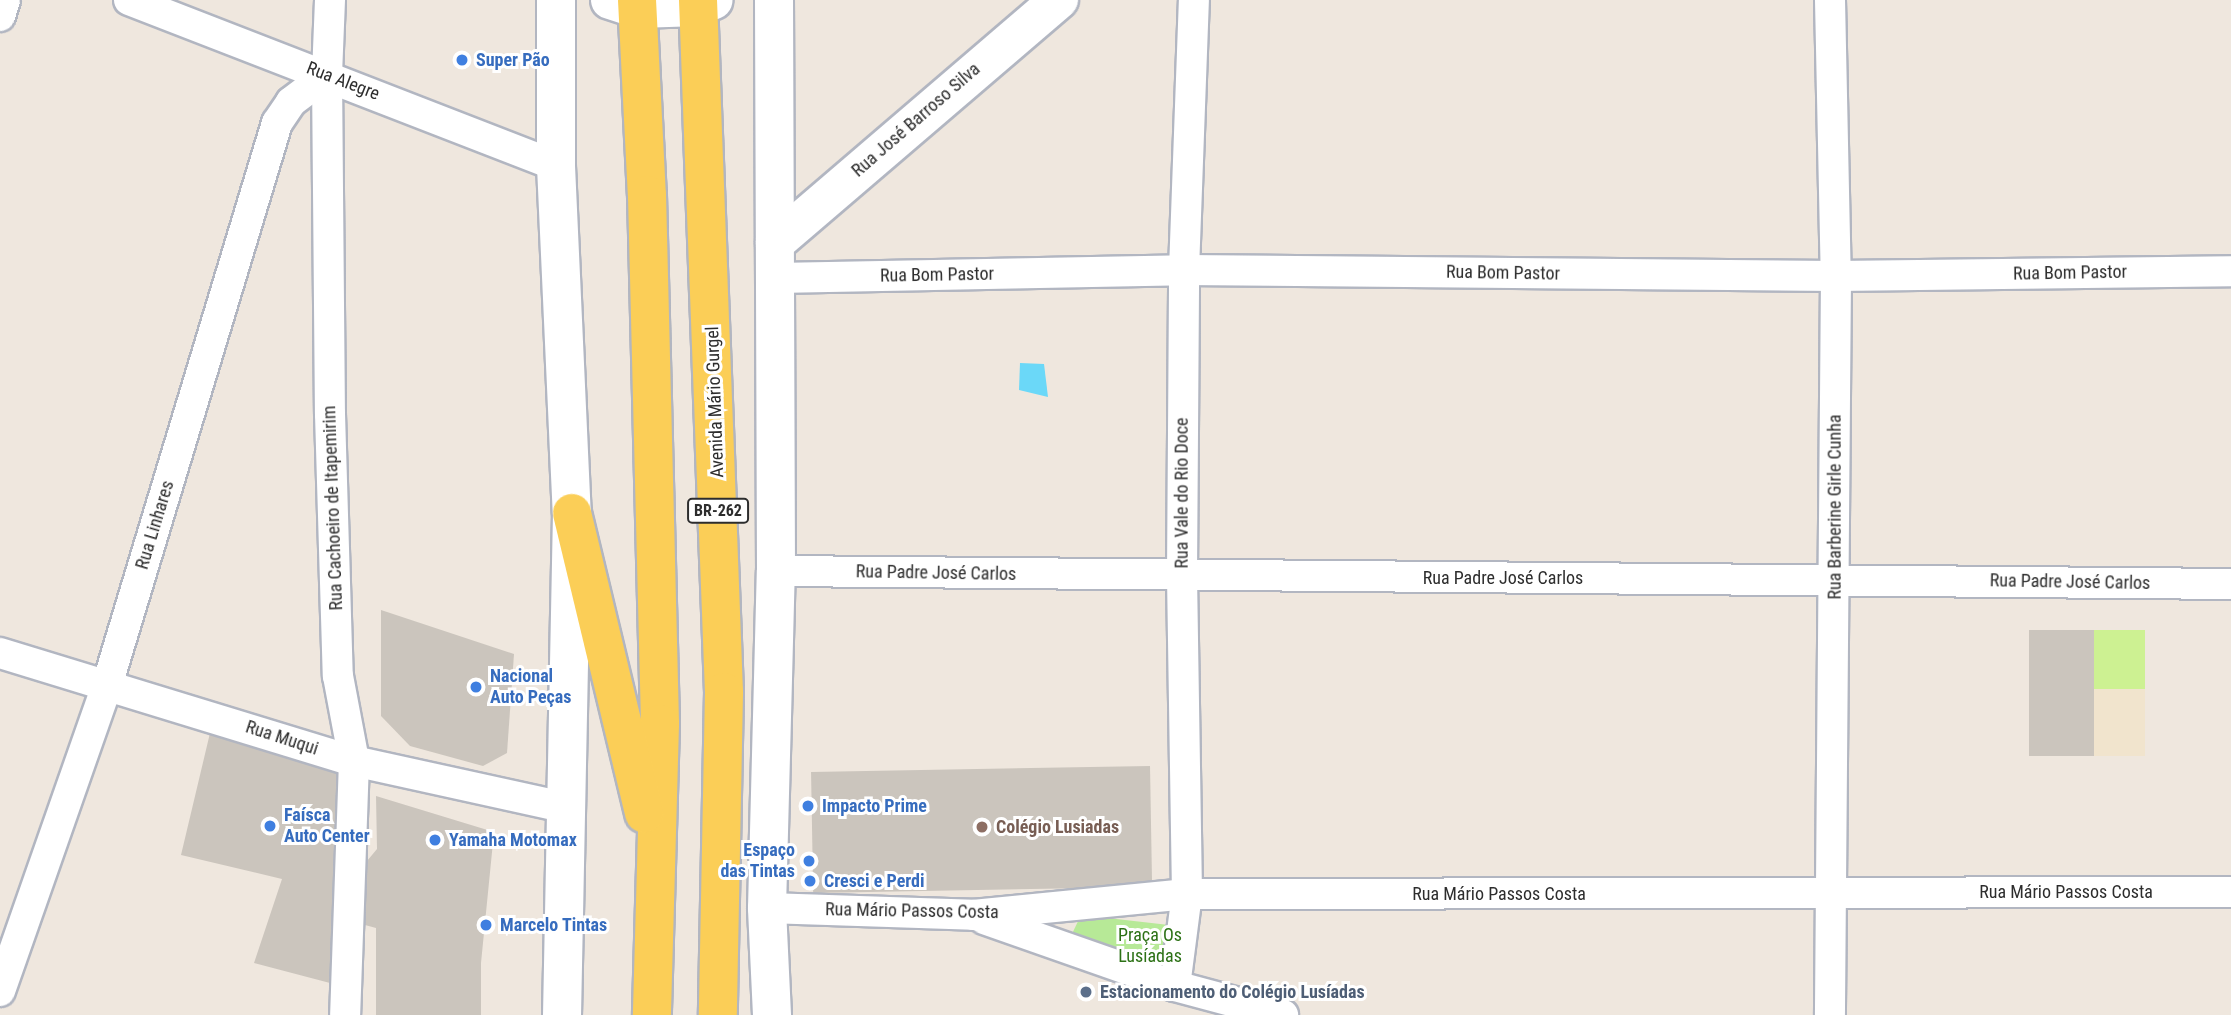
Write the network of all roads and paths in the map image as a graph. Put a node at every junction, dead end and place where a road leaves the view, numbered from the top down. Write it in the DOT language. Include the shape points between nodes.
graph roads {
  1 [pos="5,0"];
  2 [pos="129,0"];
  3 [pos="330,0"];
  4 [pos="556,0"];
  5 [pos="774,0"];
  6 [pos="1059,0"];
  7 [pos="1194,0"];
  8 [pos="1830,0"];
  9 [pos="703,2"];
  10 [pos="628,3"];
  11 [pos="0,16"];
  12 [pos="327,75"];
  13 [pos="556,166"];
  14 [pos="776,261"];
  15 [pos="1184,270"];
  16 [pos="2231,271"];
  17 [pos="1836,276"];
  18 [pos="572,513"];
  19 [pos="776,571"];
  20 [pos="1182,575"];
  21 [pos="1835,580"];
  22 [pos="2231,584"];
  23 [pos="0,653"];
  24 [pos="108,682"];
  25 [pos="354,761"];
  26 [pos="568,808"];
  27 [pos="656,866"];
  28 [pos="2231,892"];
  29 [pos="1833,893"];
  30 [pos="1187,894"];
  31 [pos="767,908"];
  32 [pos="973,915"];
  33 [pos="1175,986"];
  34 [pos="0,991"];
  35 [pos="345,1015"];
  36 [pos="562,1015"];
  37 [pos="652,1015"];
  38 [pos="718,1015"];
  39 [pos="772,1015"];
  40 [pos="1283,1015"];
  41 [pos="1830,1015"];
  1 -- 11 [label="street"];
  2 -- 12 [label="street, Rua Alegre"];
  3 -- 12 [label="street, Rua Cachoeiro de Itapemirim"];
  4 -- 13 [label="main road"];
  5 -- 14 [label="main road, BR-262"];
  6 -- 14 [label="main road, Rua José Barroso Silva"];
  7 -- 15 [label="street, Rua Vale do Rio Doce"];
  8 -- 17 [label="street, Rua Barberine Girle Cunha"];
  9 -- 10 [label="main road"];
  9 -- 38 [label="main road, Avenida Mário Gurgel / BR-262" via="724,692"];
  10 -- 27 [label="main road" via="648,195 660,724"];
  12 -- 13 [label="street, Rua Alegre"];
  12 -- 24 [label="street, Rua Linhares" via="291,102 277,123"];
  12 -- 25 [label="street, Rua Cachoeiro de Itapemirim" via="338,676"];
  13 -- 18 [label="main road"];
  14 -- 15 [label="street, Rua Bom Pastor"];
  14 -- 19 [label="main road, BR-262"];
  15 -- 17 [label="street, Rua Bom Pastor"];
  15 -- 20 [label="street, Rua Vale do Rio Doce"];
  16 -- 17 [label="street, Rua Bom Pastor"];
  17 -- 21 [label="street, Rua Barberine Girle Cunha"];
  18 -- 26 [label="main road"];
  18 -- 27 [label="main road"];
  19 -- 20 [label="street, Rua Padre José Carlos"];
  19 -- 31 [label="main road, BR-262"];
  20 -- 21 [label="street, Rua Padre José Carlos"];
  20 -- 30 [label="street, Rua Vale do Rio Doce"];
  21 -- 22 [label="street, Rua Padre José Carlos"];
  21 -- 29 [label="street, Rua Barberine Girle Cunha"];
  23 -- 24 [label="street, Rua Muqui"];
  24 -- 25 [label="street, Rua Muqui"];
  24 -- 34 [label="street, Rua Linhares"];
  25 -- 26 [label="street, Rua Muqui"];
  25 -- 35 [label="street, Rua Cachoeiro de Itapemirim"];
  26 -- 36 [label="main road"];
  27 -- 37 [label="main road"];
  28 -- 29 [label="street, Rua Mário Passos Costa"];
  29 -- 30 [label="street, Rua Mário Passos Costa"];
  29 -- 41 [label="street, Rua Barberine Girle Cunha"];
  30 -- 32 [label="street, Rua Mário Passos Costa"];
  30 -- 33 [label="street, Rua Vale do Rio Doce"];
  31 -- 32 [label="street, Rua Mário Passos Costa"];
  31 -- 39 [label="main road, BR-262"];
  32 -- 33 [label="street"];
  33 -- 40 [label="street"];
}
